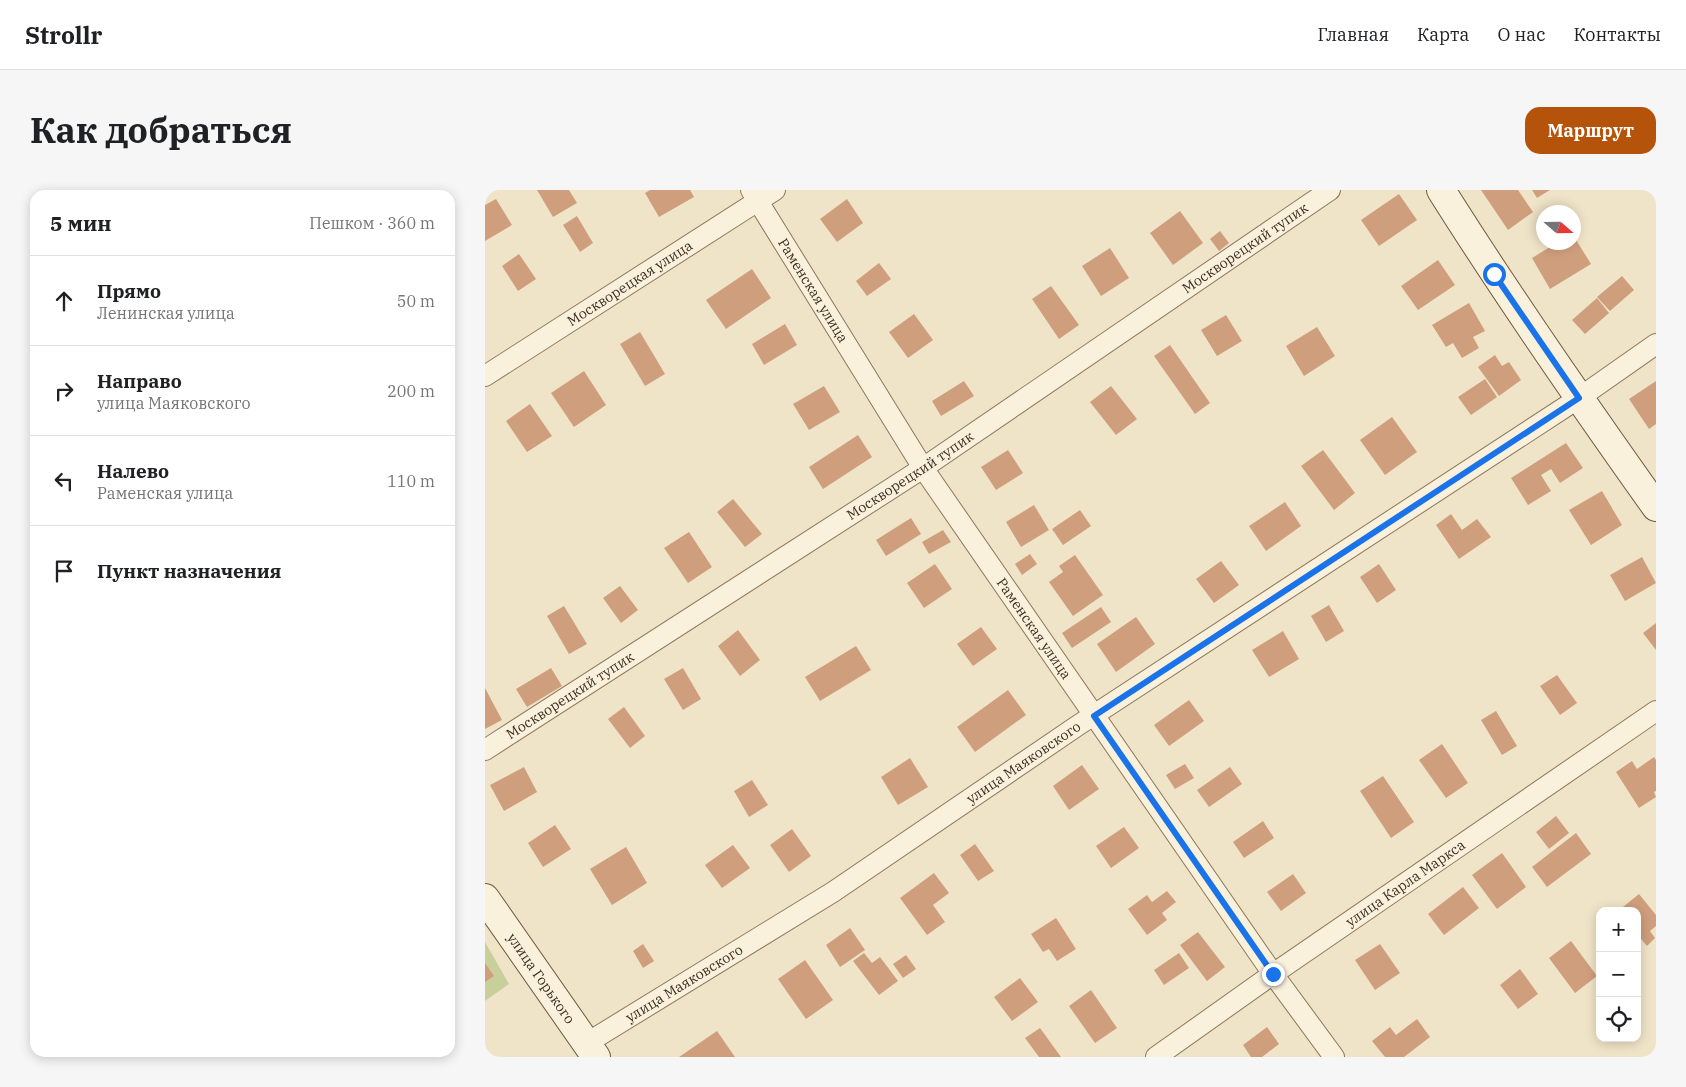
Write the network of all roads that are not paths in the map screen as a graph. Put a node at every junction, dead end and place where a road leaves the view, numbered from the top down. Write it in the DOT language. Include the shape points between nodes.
graph roads {
  1 [pos="775,190"];
  2 [pos="1330,190"];
  3 [pos="1441,190"];
  4 [pos="755,195"];
  5 [pos="1656,344"];
  6 [pos="485,376"];
  7 [pos="1579,398"];
  8 [pos="923,468"];
  9 [pos="1656,507"];
  10 [pos="1656,711"];
  11 [pos="1094,716"];
  12 [pos="485,750"];
  13 [pos="485,898"];
  14 [pos="1273,974"];
  15 [pos="591,1050"];
  16 [pos="1156,1057"];
  17 [pos="1334,1057"];
  1 -- 4 [label="street, Москворецкая улица"];
  2 -- 8 [label="street, Москворецкий тупик"];
  3 -- 7 [label="street"];
  4 -- 6 [label="street, Москворецкая улица"];
  4 -- 8 [label="street, Раменская улица"];
  5 -- 7 [label="street, улица Маяковского"];
  7 -- 9 [label="street"];
  7 -- 11 [label="street, улица Маяковского"];
  8 -- 11 [label="street, Раменская улица"];
  8 -- 12 [label="street, Москворецкий тупик"];
  10 -- 14 [label="street, улица Карла Маркса"];
  11 -- 14 [label="street, Раменская улица"];
  11 -- 15 [label="street, улица Маяковского"];
  13 -- 15 [label="street, улица Горького"];
  14 -- 16 [label="street, улица Карла Маркса"];
  14 -- 17 [label="street, Раменская улица"];
}
